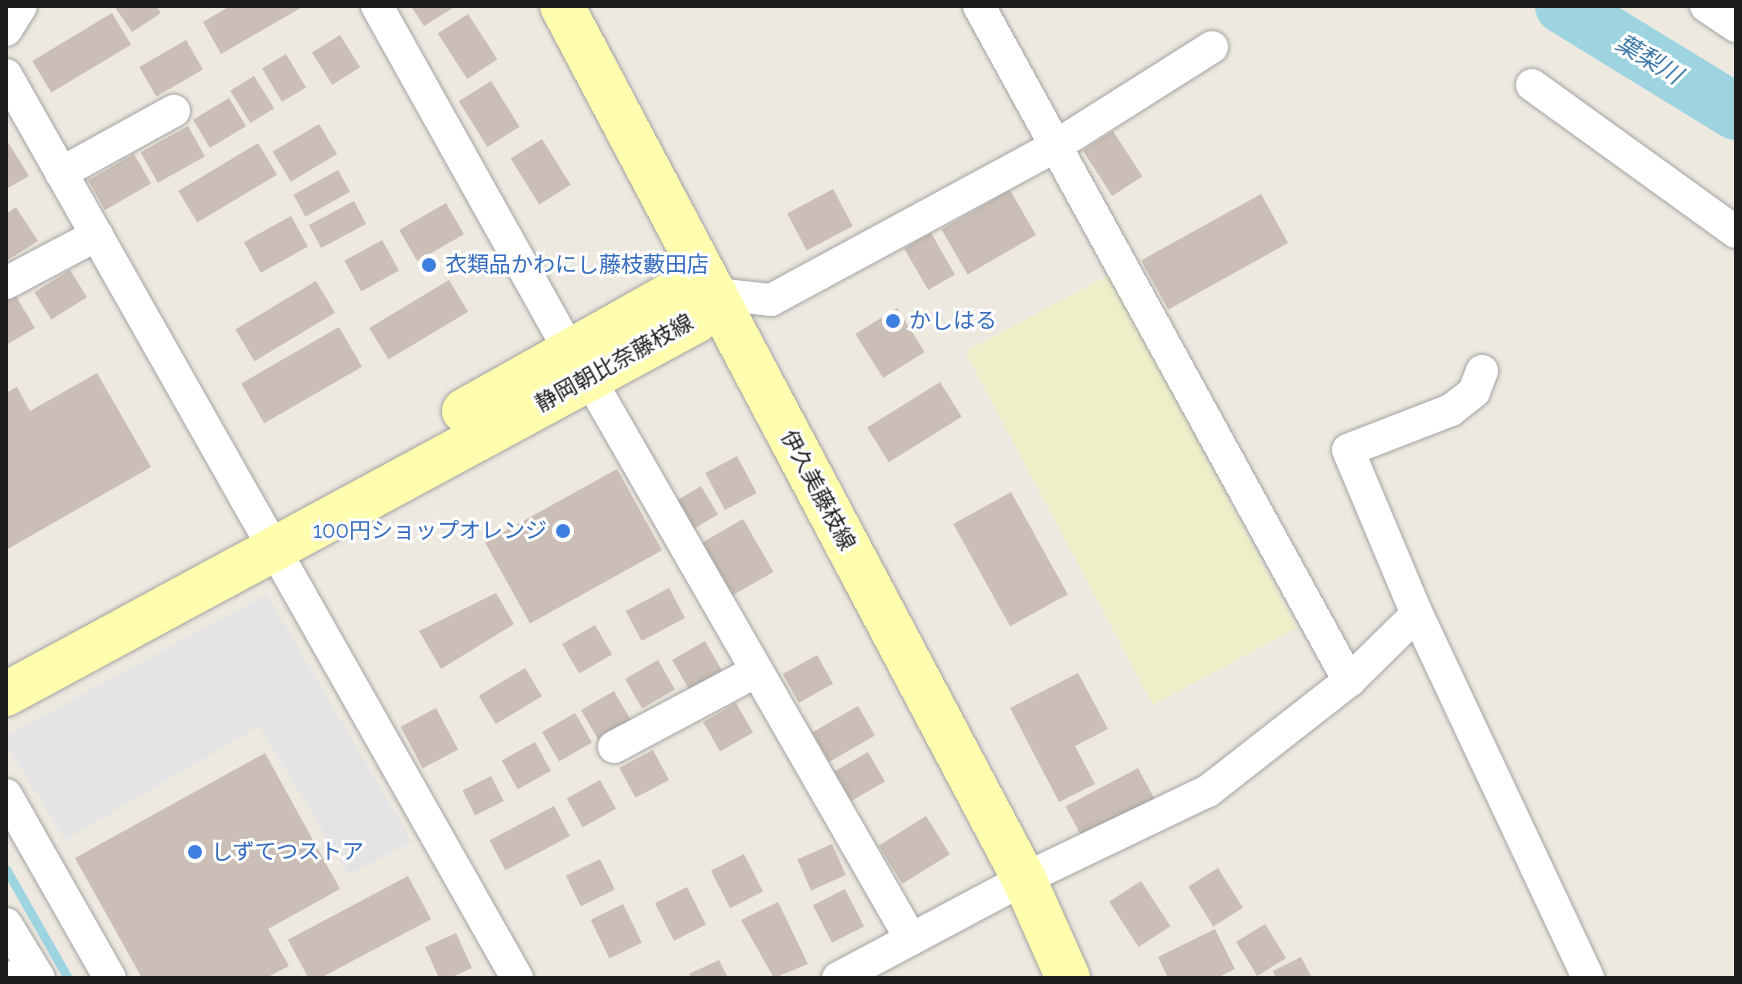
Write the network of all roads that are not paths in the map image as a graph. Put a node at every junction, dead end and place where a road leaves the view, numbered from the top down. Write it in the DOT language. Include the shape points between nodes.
graph roads {
  1 [pos="21,6"];
  2 [pos="377,6"];
  3 [pos="562,6"];
  4 [pos="979,6"];
  5 [pos="1706,6"];
  6 [pos="1736,26"];
  7 [pos="6,30"];
  8 [pos="1212,47"];
  9 [pos="6,75"];
  10 [pos="1532,85"];
  11 [pos="174,111"];
  12 [pos="1054,147"];
  13 [pos="61,173"];
  14 [pos="1736,232"];
  15 [pos="97,235"];
  16 [pos="6,283"];
  17 [pos="715,294"];
  18 [pos="579,365"];
  19 [pos="1482,371"];
  20 [pos="268,537"];
  21 [pos="1417,614"];
  22 [pos="6,671"];
  23 [pos="757,671"];
  24 [pos="1349,681"];
  25 [pos="6,694"];
  26 [pos="614,747"];
  27 [pos="6,795"];
  28 [pos="1024,879"];
  29 [pos="6,924"];
  30 [pos="911,939"];
  31 [pos="39,978"];
  32 [pos="110,978"];
  33 [pos="517,978"];
  34 [pos="838,978"];
  35 [pos="1068,978"];
  36 [pos="1588,978"];
  1 -- 7 [label="street"];
  2 -- 18 [label="street"];
  3 -- 17 [label="main road, 伊久美藤枝線"];
  4 -- 12 [label="street"];
  5 -- 6 [label="street"];
  8 -- 12 [label="street"];
  9 -- 13 [label="street"];
  10 -- 14 [label="street"];
  11 -- 13 [label="street"];
  12 -- 17 [label="street" via="771,300"];
  12 -- 24 [label="street"];
  13 -- 15 [label="street"];
  15 -- 16 [label="street"];
  15 -- 20 [label="street"];
  17 -- 18 [label="main road, 静岡朝比奈藤枝線" via="696,321"];
  17 -- 28 [label="main road, 伊久美藤枝線"];
  18 -- 20 [label="main road, 静岡朝比奈藤枝線"];
  18 -- 23 [label="street"];
  19 -- 21 [label="street" via="1474,392 1451,410 1348,450"];
  20 -- 22 [label="main road, 静岡朝比奈藤枝線"];
  20 -- 25 [label="main road, 静岡朝比奈藤枝線"];
  20 -- 33 [label="street"];
  21 -- 24 [label="street"];
  21 -- 36 [label="street"];
  23 -- 26 [label="street"];
  23 -- 30 [label="street"];
  24 -- 28 [label="street" via="1208,791"];
  27 -- 32 [label="street"];
  28 -- 30 [label="street"];
  28 -- 35 [label="main road, 伊久美藤枝線"];
  29 -- 31 [label="street"];
  30 -- 34 [label="street"];
}
